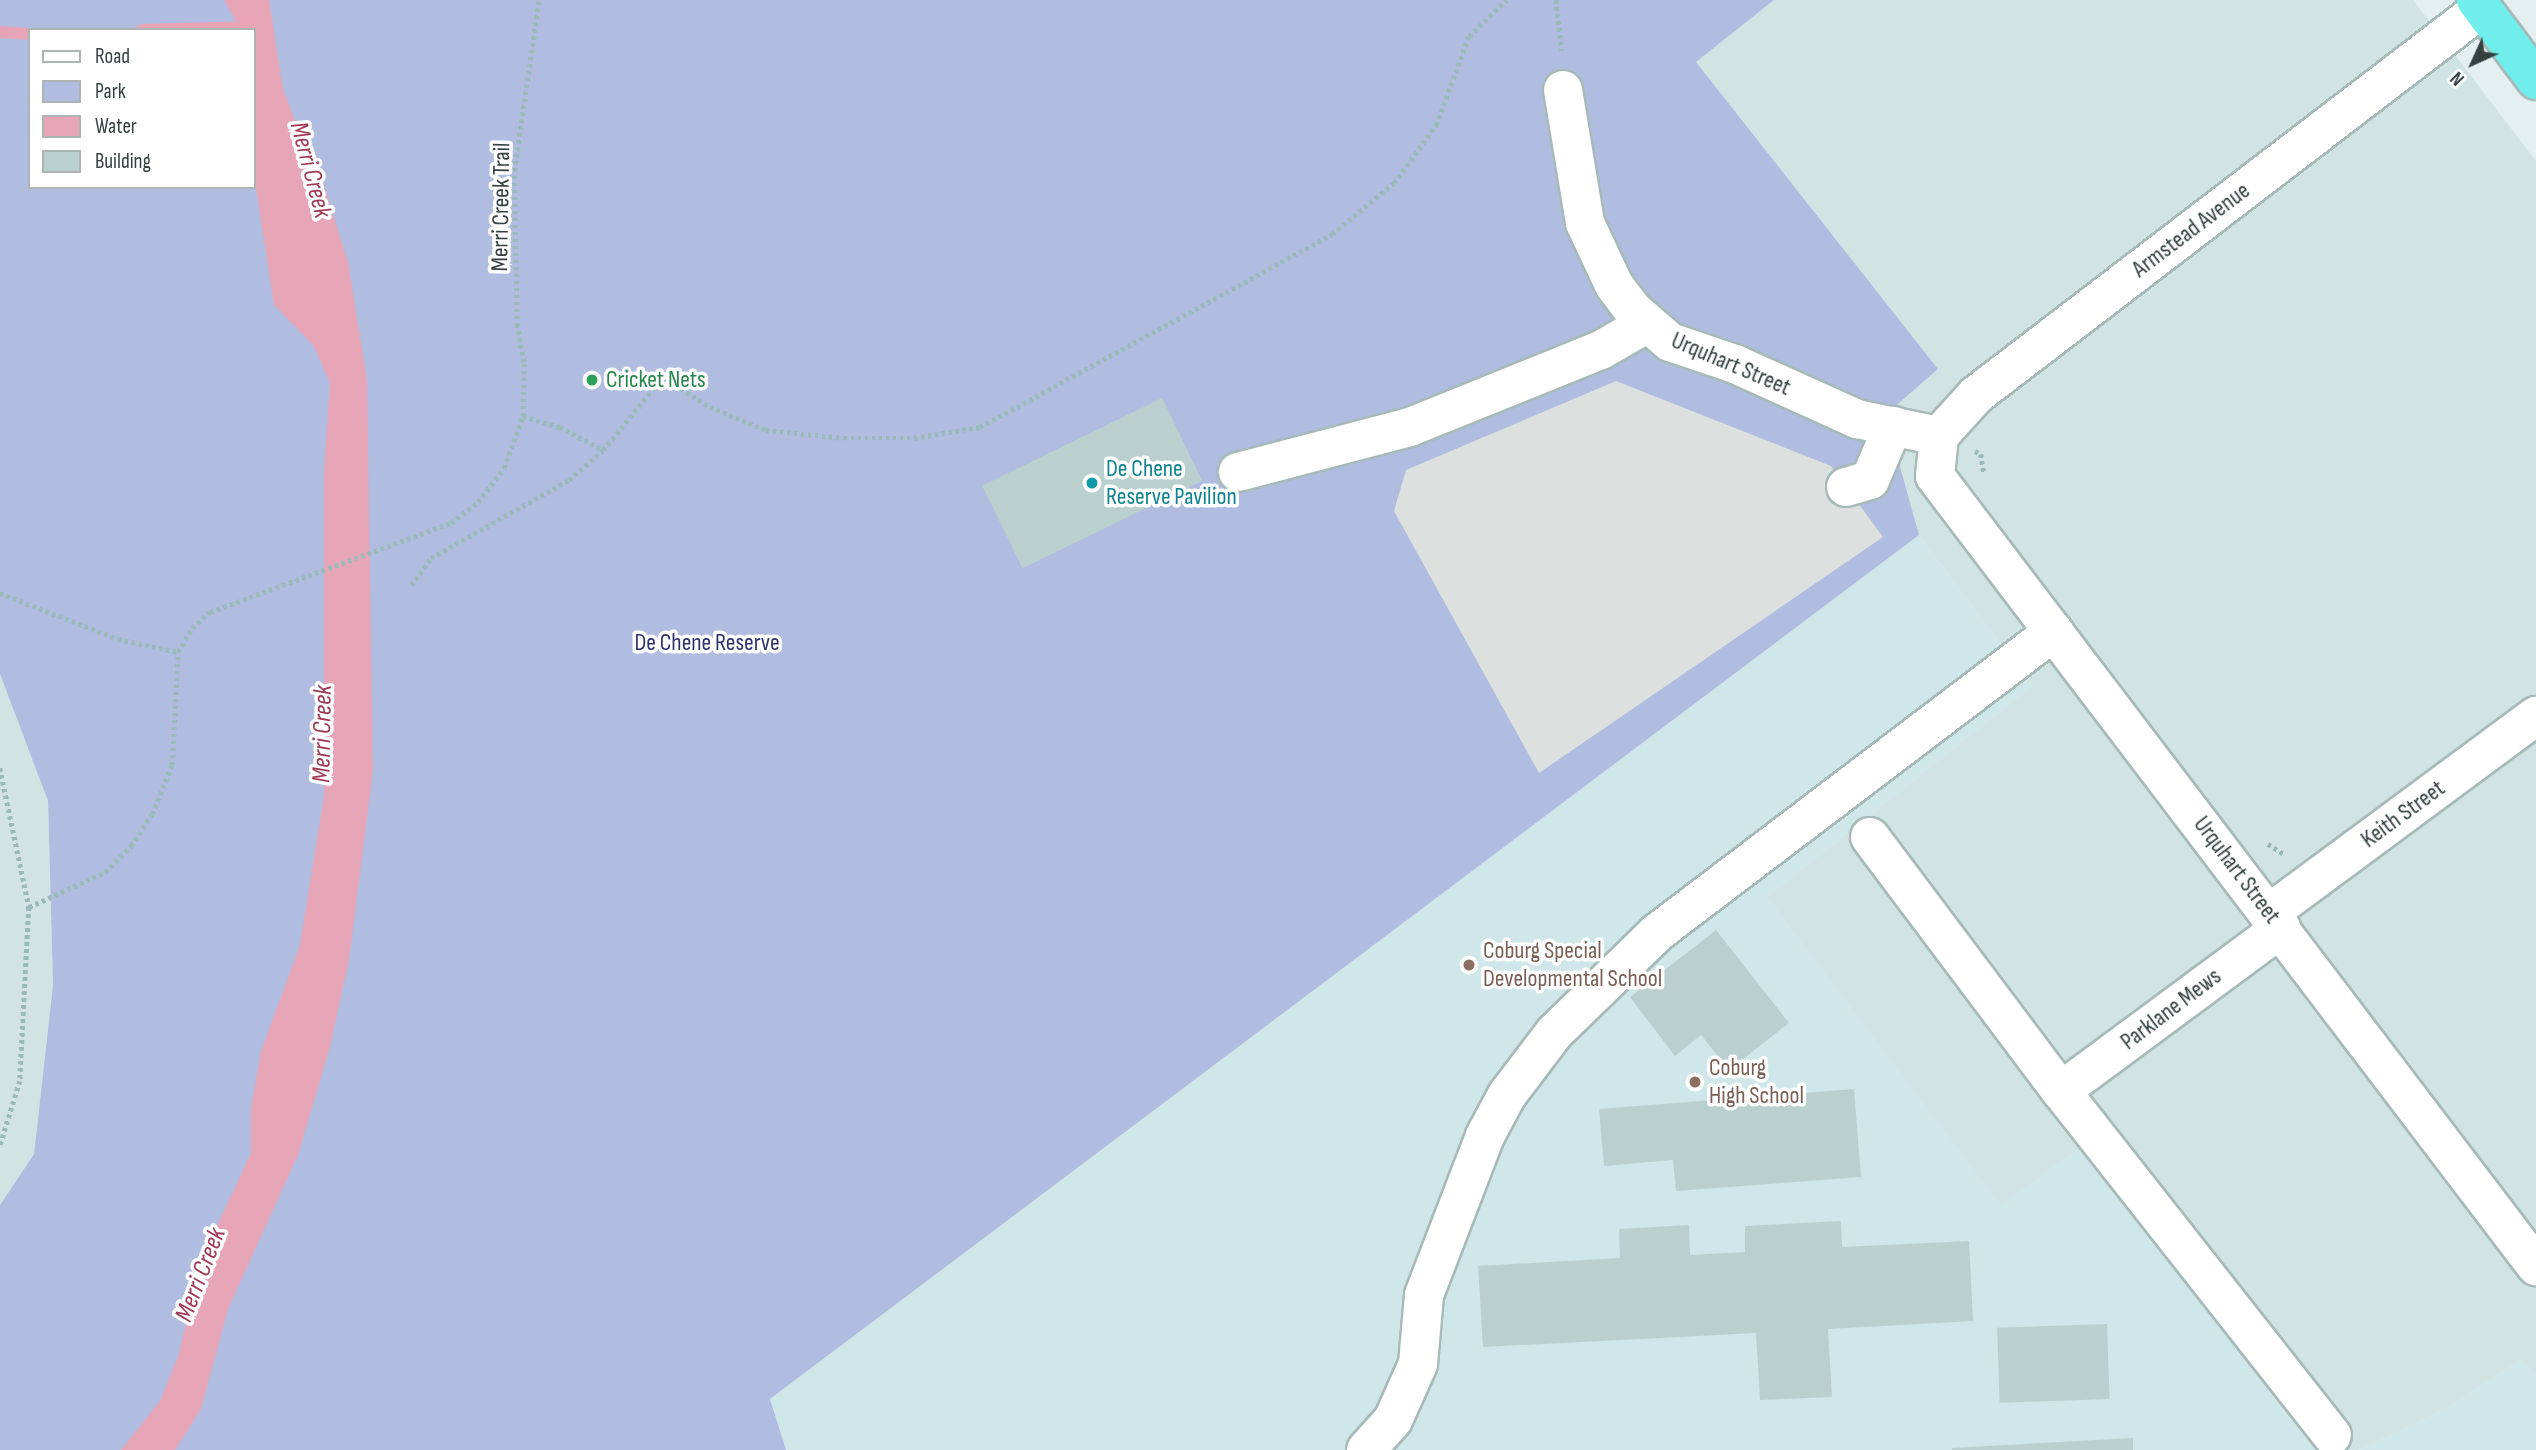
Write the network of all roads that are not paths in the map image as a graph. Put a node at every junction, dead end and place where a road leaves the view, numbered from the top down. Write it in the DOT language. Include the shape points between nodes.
graph roads {
  1 [pos="2479,4"];
  2 [pos="2536,80"];
  3 [pos="1563,90"];
  4 [pos="1648,323"];
  5 [pos="1893,426"];
  6 [pos="1939,436"];
  7 [pos="1237,472"];
  8 [pos="1846,488"];
  9 [pos="2054,631"];
  10 [pos="2536,716"];
  11 [pos="1870,837"];
  12 [pos="2276,920"];
  13 [pos="2061,1091"];
  14 [pos="2536,1266"];
  15 [pos="2332,1435"];
  16 [pos="1366,1450"];
  1 -- 2 [label="highway"];
  1 -- 6 [label="street, Armstead Avenue" via="1976,395"];
  3 -- 4 [label="street, Urquhart Street" via="1586,223 1614,285"];
  4 -- 5 [label="street, Urquhart Street" via="1670,342 1735,364 1857,419"];
  4 -- 7 [label="street" via="1601,349 1410,427"];
  5 -- 6 [label="street, Urquhart Street"];
  5 -- 8 [label="street" via="1870,480"];
  6 -- 9 [label="street, Urquhart Street" via="1936,476"];
  9 -- 12 [label="street, Urquhart Street"];
  9 -- 16 [label="street" via="1658,932 1554,1033 1507,1096 1485,1136 1424,1295 1418,1364 1393,1420"];
  10 -- 12 [label="street, Keith Street"];
  11 -- 13 [label="street"];
  12 -- 13 [label="street, Parklane Mews"];
  12 -- 14 [label="street, Urquhart Street"];
  13 -- 15 [label="street"];
}
